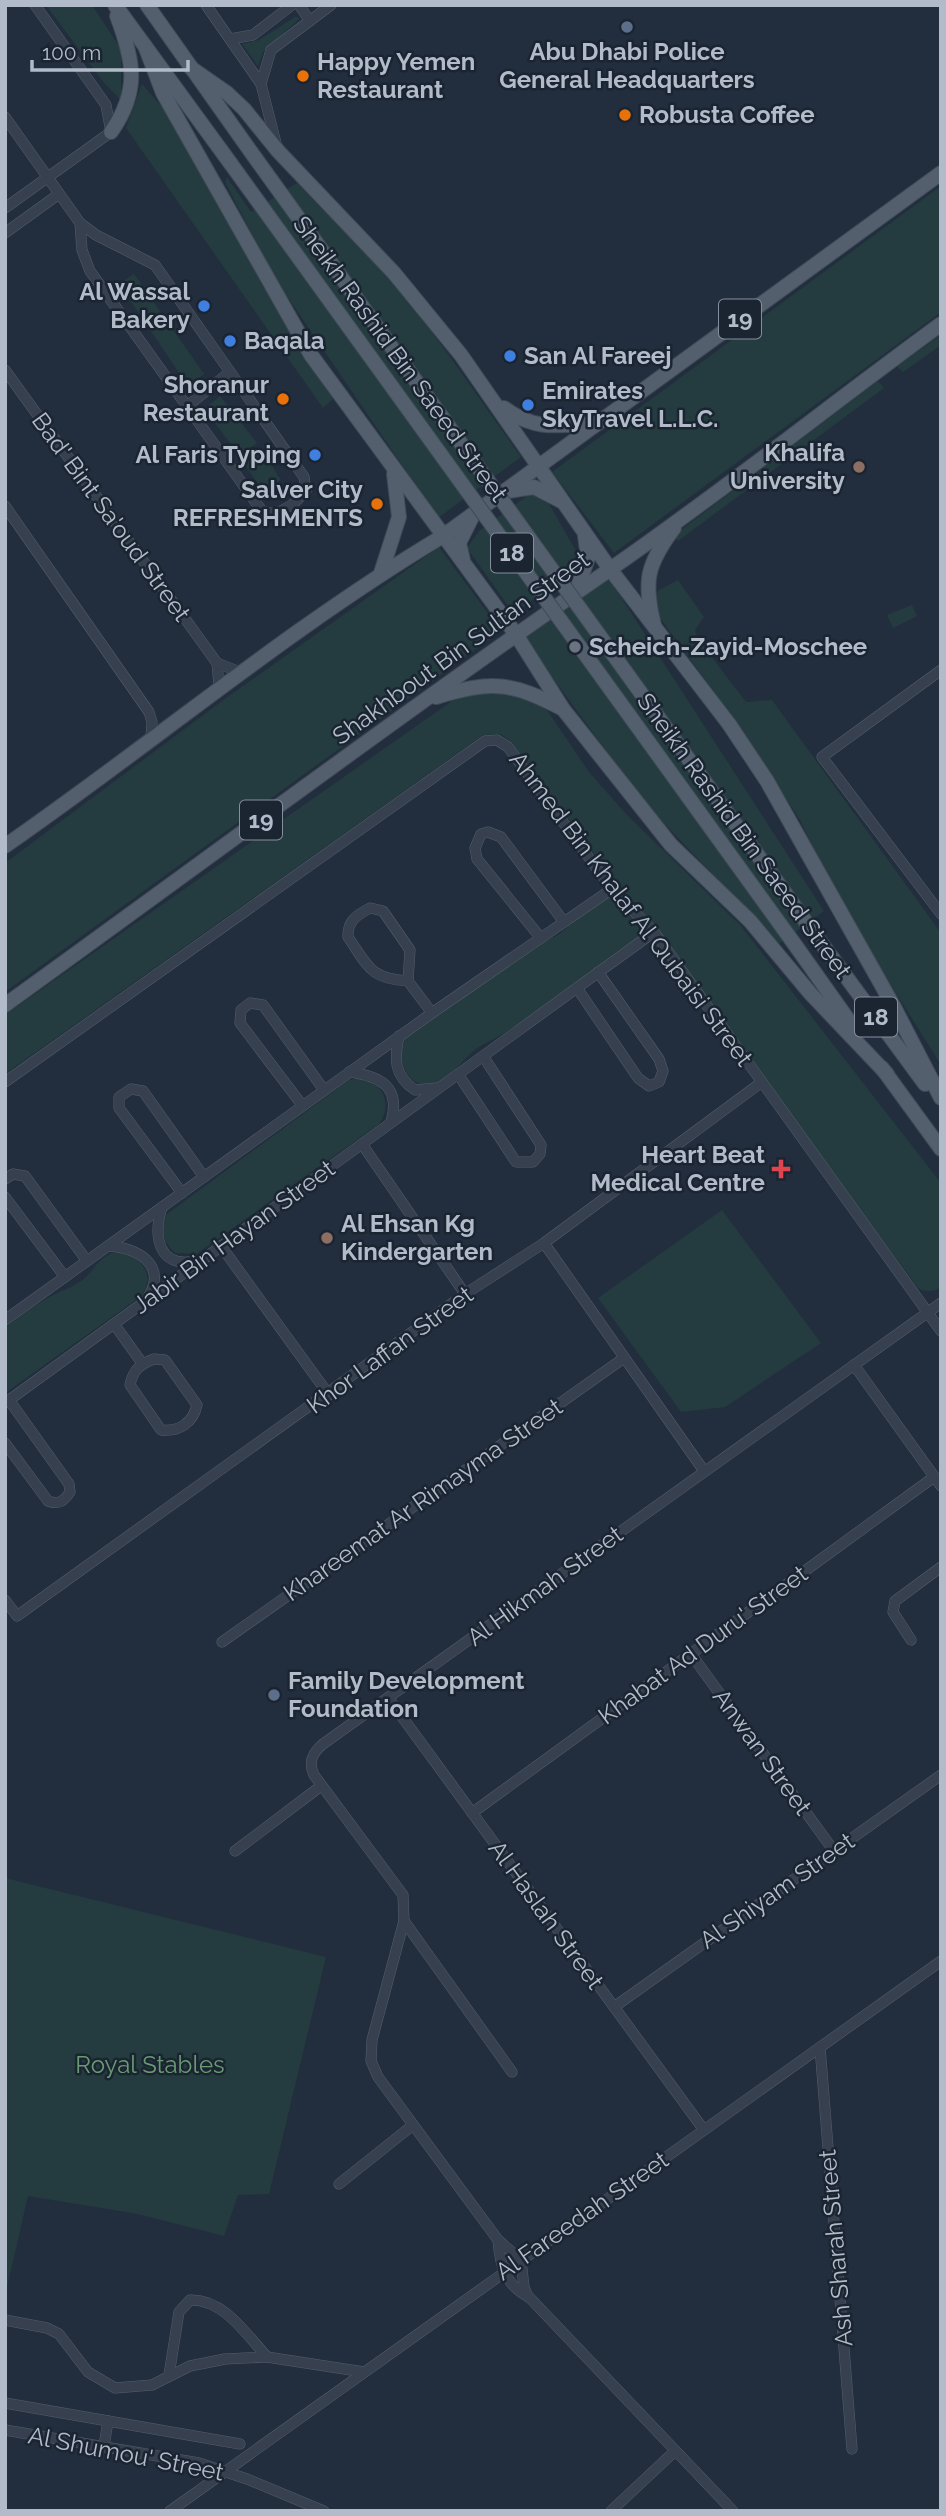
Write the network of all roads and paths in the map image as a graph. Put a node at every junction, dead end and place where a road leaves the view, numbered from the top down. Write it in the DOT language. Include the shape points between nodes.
graph roads {
  1 [pos="35,5"];
  2 [pos="114,5"];
  3 [pos="147,5"];
  4 [pos="206,5"];
  5 [pos="292,5"];
  6 [pos="299,5"];
  7 [pos="331,5"];
  8 [pos="310,20"];
  9 [pos="230,39"];
  10 [pos="145,46"];
  11 [pos="191,68"];
  12 [pos="261,84"];
  13 [pos="5,117"];
  14 [pos="111,132"];
  15 [pos="278,151"];
  16 [pos="941,173"];
  17 [pos="48,177"];
  18 [pos="59,194"];
  19 [pos="5,208"];
  20 [pos="80,223"];
  21 [pos="5,233"];
  22 [pos="941,324"];
  23 [pos="5,369"];
  24 [pos="230,372"];
  25 [pos="492,400"];
  26 [pos="186,407"];
  27 [pos="599,422"];
  28 [pos="540,465"];
  29 [pos="393,469"];
  30 [pos="502,493"];
  31 [pos="566,503"];
  32 [pos="5,506"];
  33 [pos="474,513"];
  34 [pos="684,514"];
  35 [pos="583,530"];
  36 [pos="443,536"];
  37 [pos="464,563"];
  38 [pos="610,569"];
  39 [pos="380,573"];
  40 [pos="576,592"];
  41 [pos="496,606"];
  42 [pos="544,614"];
  43 [pos="515,633"];
  44 [pos="656,634"];
  45 [pos="217,663"];
  46 [pos="941,670"];
  47 [pos="240,671"];
  48 [pos="219,686"];
  49 [pos="428,700"];
  50 [pos="563,709"];
  51 [pos="151,737"];
  52 [pos="5,846"];
  53 [pos="612,888"];
  54 [pos="941,914"];
  55 [pos="564,922"];
  56 [pos="654,932"];
  57 [pos="540,937"];
  58 [pos="598,972"];
  59 [pos="408,981"];
  60 [pos="577,988"];
  61 [pos="5,1005"];
  62 [pos="432,1013"];
  63 [pos="399,1036"];
  64 [pos="483,1056"];
  65 [pos="349,1072"];
  66 [pos="458,1074"];
  67 [pos="887,1074"];
  68 [pos="5,1082"];
  69 [pos="762,1082"];
  70 [pos="440,1087"];
  71 [pos="324,1090"];
  72 [pos="941,1098"];
  73 [pos="302,1105"];
  74 [pos="941,1105"];
  75 [pos="391,1123"];
  76 [pos="362,1143"];
  77 [pos="941,1149"];
  78 [pos="204,1177"];
  79 [pos="5,1179"];
  80 [pos="181,1193"];
  81 [pos="5,1197"];
  82 [pos="162,1207"];
  83 [pos="544,1243"];
  84 [pos="108,1246"];
  85 [pos="221,1246"];
  86 [pos="201,1260"];
  87 [pos="87,1261"];
  88 [pos="65,1277"];
  89 [pos="464,1294"];
  90 [pos="146,1301"];
  91 [pos="941,1303"];
  92 [pos="928,1313"];
  93 [pos="5,1320"];
  94 [pos="114,1324"];
  95 [pos="941,1331"];
  96 [pos="624,1358"];
  97 [pos="142,1363"];
  98 [pos="855,1365"];
  99 [pos="328,1395"];
  100 [pos="7,1401"];
  101 [pos="5,1443"];
  102 [pos="704,1471"];
  103 [pos="934,1477"];
  104 [pos="941,1486"];
  105 [pos="941,1567"];
  106 [pos="5,1600"];
  107 [pos="911,1640"];
  108 [pos="222,1642"];
  109 [pos="691,1654"];
  110 [pos="389,1699"];
  111 [pos="941,1774"];
  112 [pos="321,1786"];
  113 [pos="472,1813"];
  114 [pos="235,1851"];
  115 [pos="834,1851"];
  116 [pos="404,1921"];
  117 [pos="941,1961"];
  118 [pos="614,2007"];
  119 [pos="820,2047"];
  120 [pos="512,2072"];
  121 [pos="413,2125"];
  122 [pos="704,2130"];
  123 [pos="338,2184"];
  124 [pos="498,2240"];
  125 [pos="521,2260"];
  126 [pos="504,2272"];
  127 [pos="529,2297"];
  128 [pos="5,2320"];
  129 [pos="267,2357"];
  130 [pos="365,2372"];
  131 [pos="169,2375"];
  132 [pos="5,2403"];
  133 [pos="108,2421"];
  134 [pos="5,2430"];
  135 [pos="240,2444"];
  136 [pos="104,2446"];
  137 [pos="852,2449"];
  138 [pos="675,2451"];
  139 [pos="225,2473"];
  140 [pos="170,2511"];
  141 [pos="324,2511"];
  142 [pos="611,2511"];
  143 [pos="733,2511"];
  1 -- 14 [label="street" via="106,105"];
  2 -- 10 [label="main road, Sheikh Rashid Bin Saeed Street / 18"];
  2 -- 14 [label="main road" via="132,65 126,110"];
  3 -- 11 [label="main road, Sheikh Rashid Bin Saeed Street / 18"];
  4 -- 9 [label="street"];
  5 -- 9 [label="street" via="253,35"];
  6 -- 8 [label="street"];
  7 -- 8 [label="street"];
  8 -- 12 [label="street" via="271,50"];
  9 -- 12 [label="street"];
  10 -- 29 [label="main road" via="163,93 311,355"];
  10 -- 67 [label="main road, Sheikh Rashid Bin Saeed Street / 18, bridge"];
  11 -- 15 [label="main road" via="227,93"];
  11 -- 74 [label="main road, Sheikh Rashid Bin Saeed Street / 18, bridge"];
  12 -- 15 [label="street"];
  13 -- 17 [label="street"];
  14 -- 17 [label="street"];
  15 -- 25 [label="main road" via="417,299"];
  16 -- 27 [label="main road, 19"];
  17 -- 18 [label="street"];
  17 -- 19 [label="street"];
  18 -- 20 [label="street"];
  18 -- 21 [label="street"];
  20 -- 24 [label="street" via="155,265"];
  20 -- 26 [label="street" via="82,250 90,271"];
  22 -- 34 [label="main road, Shakhbout Bin Sultan Street / 19"];
  23 -- 45 [label="street, Bad' Bint Sa'oud Street"];
  24 -- 26 [label="street"];
  24 -- 26 [label="street" via="304,477 306,491 292,505 275,514 262,511"];
  25 -- 27 [label="main road" via="536,426"];
  25 -- 28 [label="main road"];
  27 -- 28 [label="main road, 19"];
  28 -- 30 [label="main road, 19"];
  28 -- 31 [label="main road"];
  29 -- 36 [label="main road"];
  29 -- 39 [label="main road" via="398,517"];
  30 -- 31 [label="main road" via="534,487"];
  30 -- 33 [label="main road, 19"];
  31 -- 35 [label="main road"];
  32 -- 51 [label="street" via="149,712"];
  33 -- 36 [label="main road, 19"];
  33 -- 37 [label="main road" via="459,543"];
  34 -- 38 [label="main road, Shakhbout Bin Sultan Street / 19"];
  34 -- 44 [label="main road" via="660,547 648,575 647,597"];
  35 -- 38 [label="main road"];
  35 -- 40 [label="main road" via="588,558"];
  36 -- 37 [label="main road"];
  36 -- 39 [label="main road, 19"];
  37 -- 41 [label="main road"];
  38 -- 40 [label="main road, Shakhbout Bin Sultan Street / 19"];
  38 -- 44 [label="main road"];
  39 -- 47 [label="main road, 19"];
  40 -- 42 [label="main road, Shakhbout Bin Sultan Street / 19"];
  41 -- 42 [label="main road" via="515,617"];
  41 -- 43 [label="main road"];
  42 -- 43 [label="main road, Shakhbout Bin Sultan Street / 19"];
  43 -- 49 [label="main road, Shakhbout Bin Sultan Street / 19"];
  43 -- 50 [label="main road"];
  44 -- 72 [label="main road" via="729,724 767,781"];
  45 -- 47 [label="street"];
  45 -- 48 [label="street"];
  46 -- 54 [label="street" via="822,757"];
  47 -- 48 [label="main road, 19"];
  48 -- 51 [label="main road, 19"];
  49 -- 50 [label="main road" via="504,685"];
  49 -- 61 [label="main road, Shakhbout Bin Sultan Street / 19"];
  50 -- 67 [label="main road" via="671,845 750,921"];
  51 -- 52 [label="main road, 19"];
  53 -- 55 [label="street"];
  53 -- 56 [label="street, Ahmed Bin Khalaf Al Qubaisi Street"];
  53 -- 68 [label="street, Ahmed Bin Khalaf Al Qubaisi Street" via="508,747 497,740 485,741"];
  55 -- 57 [label="street"];
  55 -- 57 [label="street" via="501,838 481,834 475,848 477,859"];
  56 -- 58 [label="street, Jabir Bin Hayan Street"];
  56 -- 69 [label="street, Ahmed Bin Khalaf Al Qubaisi Street"];
  57 -- 62 [label="street"];
  58 -- 60 [label="street, Jabir Bin Hayan Street"];
  58 -- 60 [label="street" via="659,1059 663,1071 659,1082 649,1086 638,1078"];
  59 -- 59 [label="street" via="374,975 348,937 350,922 359,914 370,908 383,911 410,950"];
  59 -- 62 [label="street"];
  60 -- 64 [label="street, Jabir Bin Hayan Street"];
  62 -- 63 [label="street"];
  63 -- 65 [label="street"];
  63 -- 70 [label="street" via="395,1056 400,1076 421,1091"];
  64 -- 66 [label="street, Jabir Bin Hayan Street"];
  64 -- 66 [label="street" via="541,1145 533,1162 516,1161"];
  65 -- 71 [label="street"];
  65 -- 75 [label="street" via="369,1074 388,1088 395,1108"];
  66 -- 70 [label="street, Jabir Bin Hayan Street"];
  67 -- 77 [label="main road, Sheikh Rashid Bin Saeed Street / 18"];
  69 -- 83 [label="street, Khor Laffan Street"];
  69 -- 92 [label="street, Ahmed Bin Khalaf Al Qubaisi Street"];
  70 -- 75 [label="street, Jabir Bin Hayan Street"];
  71 -- 73 [label="street"];
  71 -- 73 [label="street" via="263,1004 250,1003 242,1010 240,1023"];
  73 -- 78 [label="street"];
  75 -- 76 [label="street, Jabir Bin Hayan Street"];
  76 -- 85 [label="street, Jabir Bin Hayan Street"];
  76 -- 89 [label="street"];
  78 -- 80 [label="street"];
  78 -- 80 [label="street" via="143,1091 131,1089 119,1097 119,1108"];
  79 -- 87 [label="street" via="13,1174 24,1176"];
  80 -- 82 [label="street"];
  81 -- 88 [label="street"];
  82 -- 84 [label="street"];
  82 -- 86 [label="street" via="158,1245 173,1259 186,1263"];
  83 -- 89 [label="street, Khor Laffan Street"];
  83 -- 96 [label="street"];
  84 -- 87 [label="street"];
  84 -- 90 [label="street" via="133,1248 147,1261 154,1288"];
  85 -- 86 [label="street, Jabir Bin Hayan Street"];
  85 -- 99 [label="street"];
  86 -- 90 [label="street, Jabir Bin Hayan Street"];
  87 -- 88 [label="street"];
  88 -- 93 [label="street"];
  89 -- 99 [label="street, Khor Laffan Street"];
  90 -- 94 [label="street, Jabir Bin Hayan Street"];
  91 -- 92 [label="street, Al Hikmah Street"];
  92 -- 95 [label="street, Ahmed Bin Khalaf Al Qubaisi Street"];
  92 -- 98 [label="street, Al Hikmah Street"];
  94 -- 97 [label="street"];
  94 -- 100 [label="street, Jabir Bin Hayan Street"];
  96 -- 102 [label="street"];
  96 -- 108 [label="street, Khareemat Ar Rimayma Street"];
  97 -- 97 [label="street" via="132,1374 130,1385 161,1430 185,1425 197,1405 165,1360"];
  98 -- 102 [label="street, Al Hikmah Street"];
  98 -- 103 [label="street"];
  99 -- 106 [label="street, Khor Laffan Street" via="17,1616"];
  100 -- 101 [label="street, Jabir Bin Hayan Street" via="69,1484 65,1500 47,1502"];
  102 -- 110 [label="street, Al Hikmah Street"];
  103 -- 104 [label="street"];
  103 -- 109 [label="street, Khabat Ad Duru' Street"];
  105 -- 107 [label="street" via="895,1601 892,1612"];
  109 -- 113 [label="street, Khabat Ad Duru' Street"];
  109 -- 115 [label="street, Anwan Street"];
  110 -- 112 [label="street, Al Hikmah Street" via="316,1749 310,1768"];
  110 -- 113 [label="street, Al Haslah Street"];
  111 -- 115 [label="street, Al Shiyam Street"];
  112 -- 114 [label="street"];
  112 -- 116 [label="street, Al Hikmah Street" via="403,1895"];
  113 -- 118 [label="street, Al Haslah Street"];
  115 -- 118 [label="street, Al Shiyam Street"];
  116 -- 120 [label="street, Al Hikmah Street"];
  116 -- 121 [label="street, Al Hikmah Street" via="372,2040 371,2061"];
  117 -- 119 [label="street, Al Fareedah Street"];
  118 -- 122 [label="street, Al Haslah Street"];
  119 -- 122 [label="street, Al Fareedah Street"];
  119 -- 137 [label="street, Ash Sharah Street"];
  121 -- 123 [label="street"];
  121 -- 124 [label="street, Al Hikmah Street"];
  122 -- 125 [label="street, Al Fareedah Street"];
  124 -- 125 [label="street, Al Hikmah Street"];
  124 -- 126 [label="street, Al Hikmah Street"];
  125 -- 126 [label="street, Al Fareedah Street"];
  125 -- 127 [label="street"];
  126 -- 127 [label="street" via="513,2286"];
  126 -- 130 [label="street, Al Fareedah Street"];
  127 -- 138 [label="street"];
  128 -- 131 [label="street" via="59,2334 88,2372 115,2388 152,2385"];
  129 -- 130 [label="street"];
  129 -- 131 [label="street" via="225,2359"];
  129 -- 131 [label="street" via="229,2315 207,2301 190,2300 180,2312"];
  130 -- 139 [label="street, Al Fareedah Street"];
  132 -- 133 [label="street"];
  133 -- 135 [label="street"];
  133 -- 136 [label="street"];
  134 -- 136 [label="street, Al Shumou' Street"];
  136 -- 139 [label="street, Al Shumou' Street"];
  138 -- 142 [label="street"];
  138 -- 143 [label="street"];
  139 -- 140 [label="street, Al Fareedah Street"];
  139 -- 141 [label="street, Al Shumou' Street"];
}
